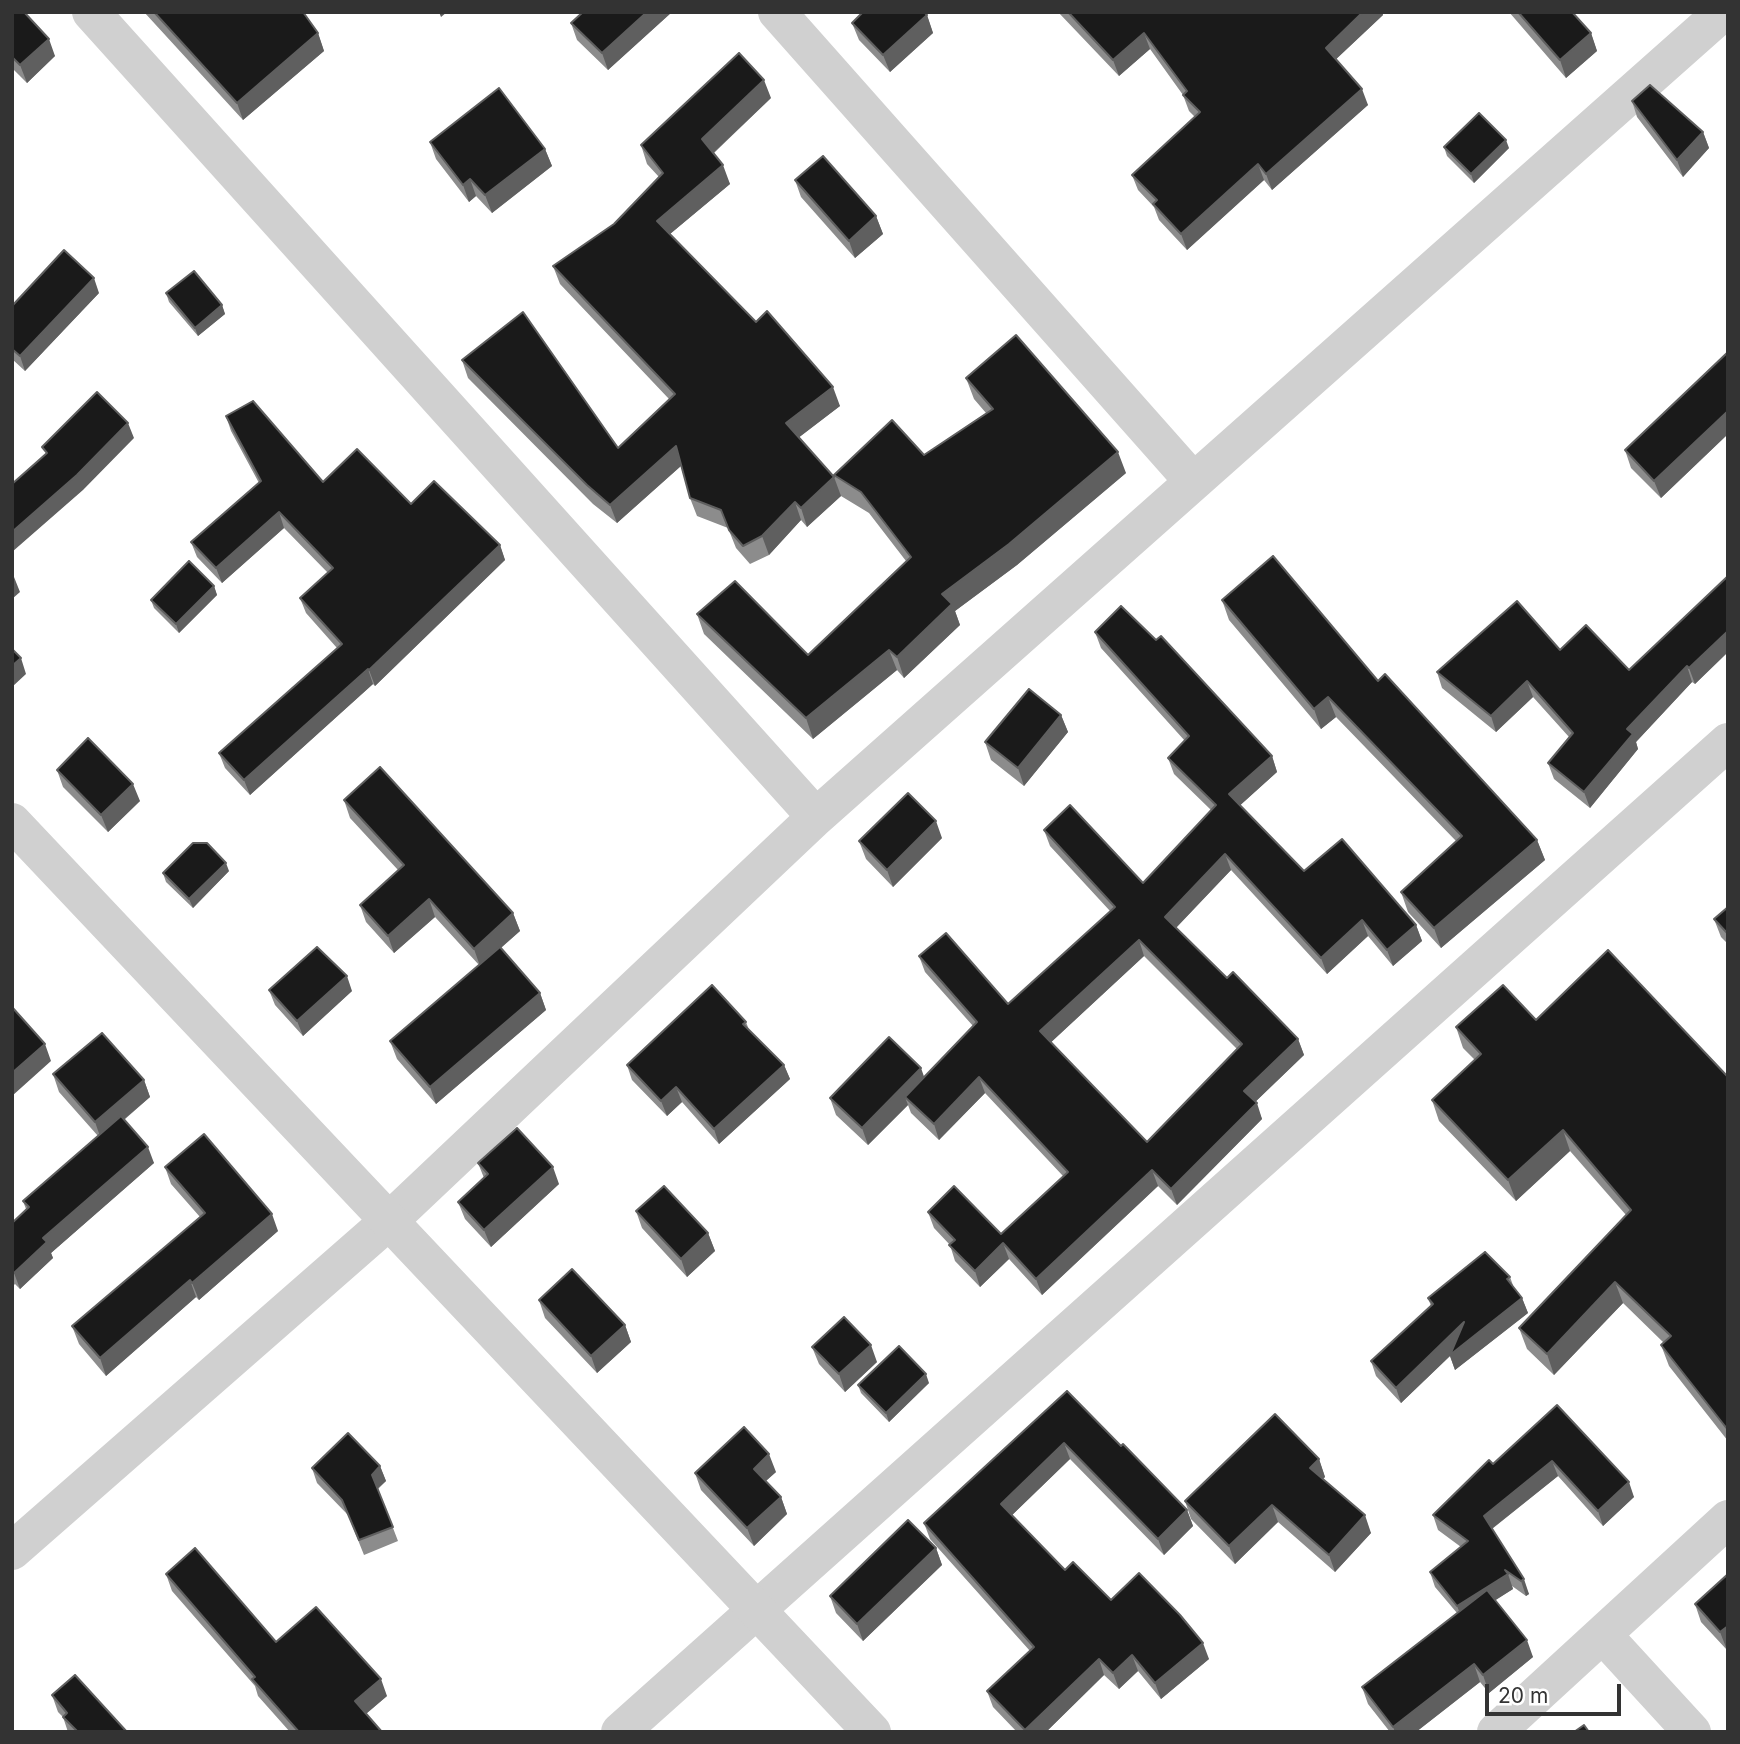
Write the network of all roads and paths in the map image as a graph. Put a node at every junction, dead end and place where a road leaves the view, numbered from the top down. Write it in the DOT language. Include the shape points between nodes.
graph roads {
  1 [pos="91,12"];
  2 [pos="777,12"];
  3 [pos="1723,12"];
  4 [pos="1193,481"];
  5 [pos="1728,742"];
  6 [pos="816,817"];
  7 [pos="12,822"];
  8 [pos="390,1220"];
  9 [pos="1728,1519"];
  10 [pos="12,1551"];
  11 [pos="755,1610"];
  12 [pos="1603,1635"];
  13 [pos="620,1732"];
  14 [pos="872,1732"];
  15 [pos="1496,1732"];
  16 [pos="1692,1732"];
  1 -- 6 [label="street"];
  2 -- 4 [label="street"];
  3 -- 4 [label="street"];
  4 -- 6 [label="street"];
  5 -- 11 [label="street"];
  6 -- 8 [label="street"];
  7 -- 8 [label="street"];
  8 -- 10 [label="street"];
  8 -- 11 [label="street"];
  9 -- 12 [label="street"];
  11 -- 13 [label="street"];
  11 -- 14 [label="street"];
  12 -- 15 [label="street"];
  12 -- 16 [label="street"];
}
